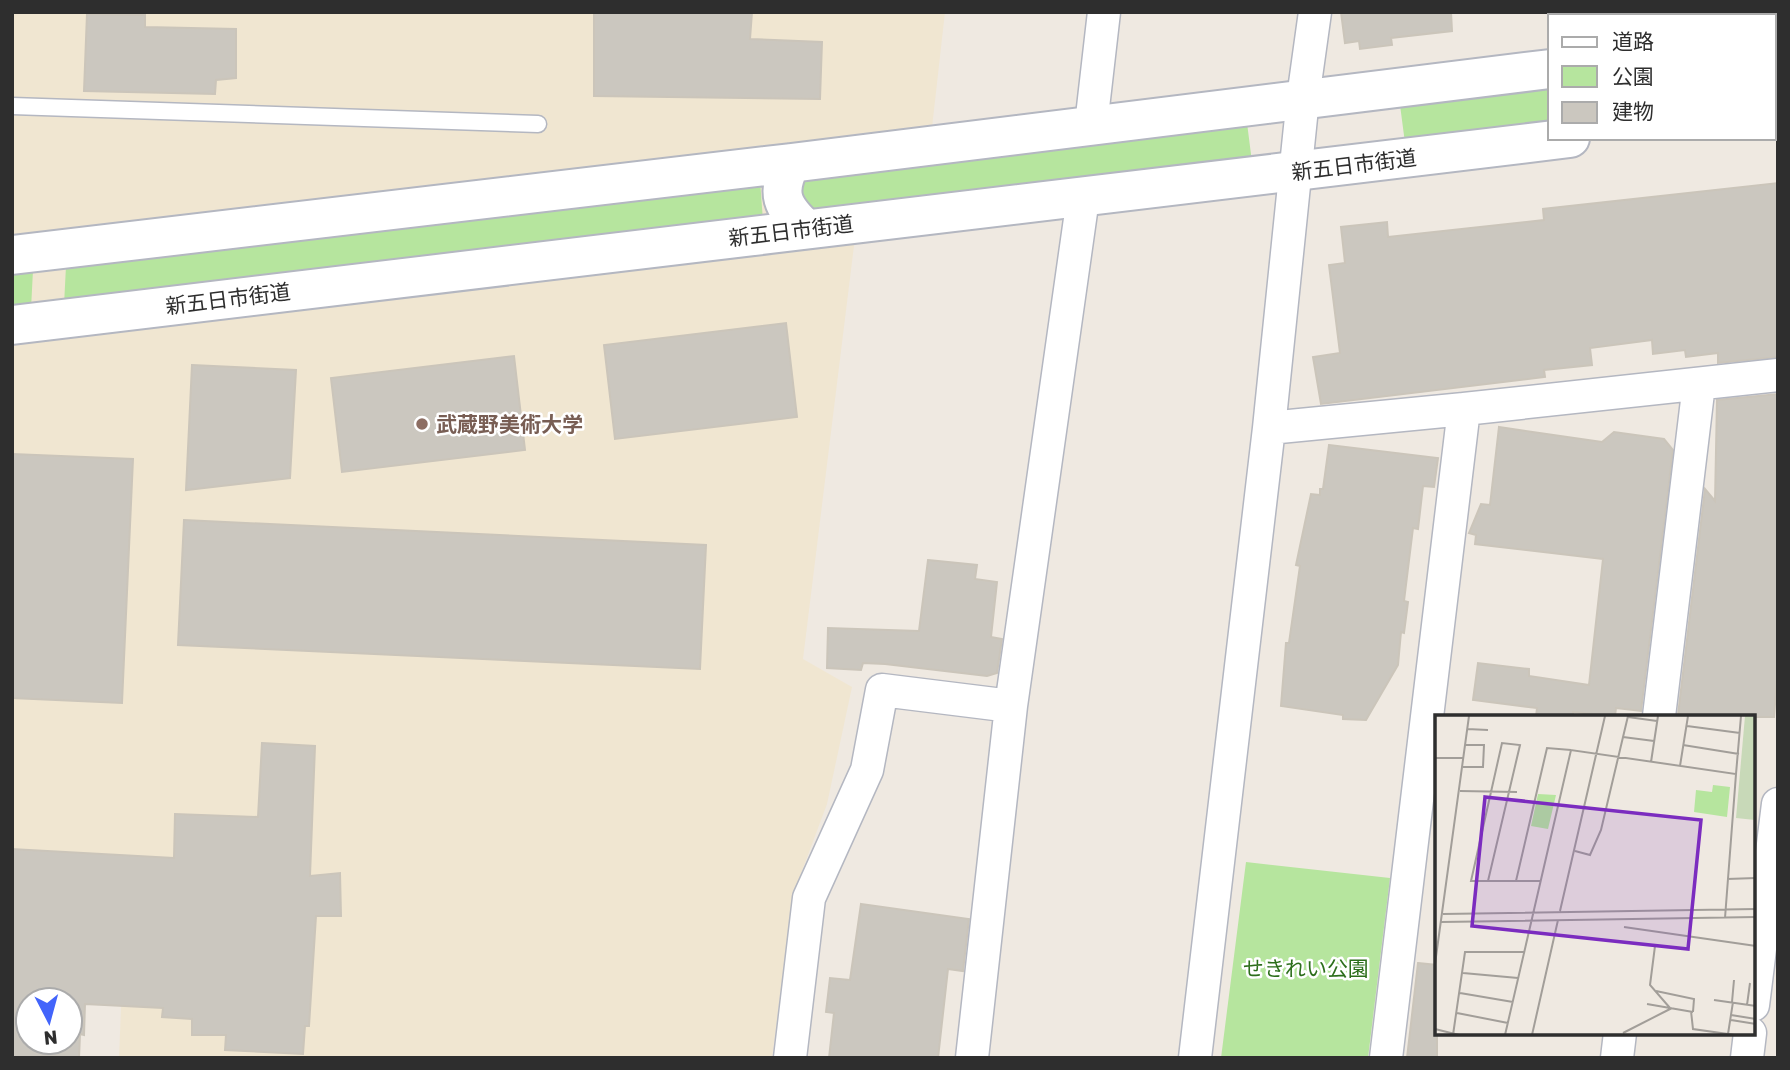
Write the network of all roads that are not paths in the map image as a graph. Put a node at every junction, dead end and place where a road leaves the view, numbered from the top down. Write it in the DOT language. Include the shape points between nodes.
graph roads {
  1 [pos="1104,12"];
  2 [pos="1315,12"];
  3 [pos="1548,69"];
  4 [pos="1303,99"];
  5 [pos="12,106"];
  6 [pos="538,124"];
  7 [pos="1091,125"];
  8 [pos="1554,140"];
  9 [pos="791,163"];
  10 [pos="1295,172"];
  11 [pos="1083,198"];
  12 [pos="806,229"];
  13 [pos="12,255"];
  14 [pos="12,325"];
  15 [pos="1778,374"];
  16 [pos="1699,384"];
  17 [pos="1464,409"];
  18 [pos="1269,428"];
  19 [pos="1011,706"];
  20 [pos="1659,715"];
  21 [pos="1778,804"];
  22 [pos="1755,989"];
  23 [pos="1620,1035"];
  24 [pos="1750,1035"];
  25 [pos="790,1058"];
  26 [pos="972,1058"];
  27 [pos="1195,1058"];
  28 [pos="1385,1058"];
  29 [pos="1617,1058"];
  30 [pos="1747,1058"];
  1 -- 7 [label="street"];
  2 -- 4 [label="street"];
  3 -- 4 [label="street"];
  4 -- 7 [label="street"];
  4 -- 10 [label="street"];
  5 -- 6 [label="lane"];
  7 -- 9 [label="street"];
  8 -- 10 [label="street, 新五日市街道"];
  9 -- 12 [label="street" via="782,179 782,193 787,209"];
  9 -- 13 [label="street"];
  10 -- 11 [label="street, 新五日市街道"];
  10 -- 18 [label="street"];
  11 -- 12 [label="street, 新五日市街道"];
  11 -- 19 [label="street"];
  12 -- 14 [label="street, 新五日市街道"];
  15 -- 16 [label="street"];
  16 -- 17 [label="street"];
  16 -- 20 [label="street"];
  17 -- 18 [label="street"];
  17 -- 28 [label="street"];
  18 -- 27 [label="street"];
  19 -- 25 [label="street" via="882,690 867,770 809,898"];
  19 -- 26 [label="street"];
  21 -- 22 [label="street"];
  23 -- 29 [label="street"];
  24 -- 30 [label="street"];
}
